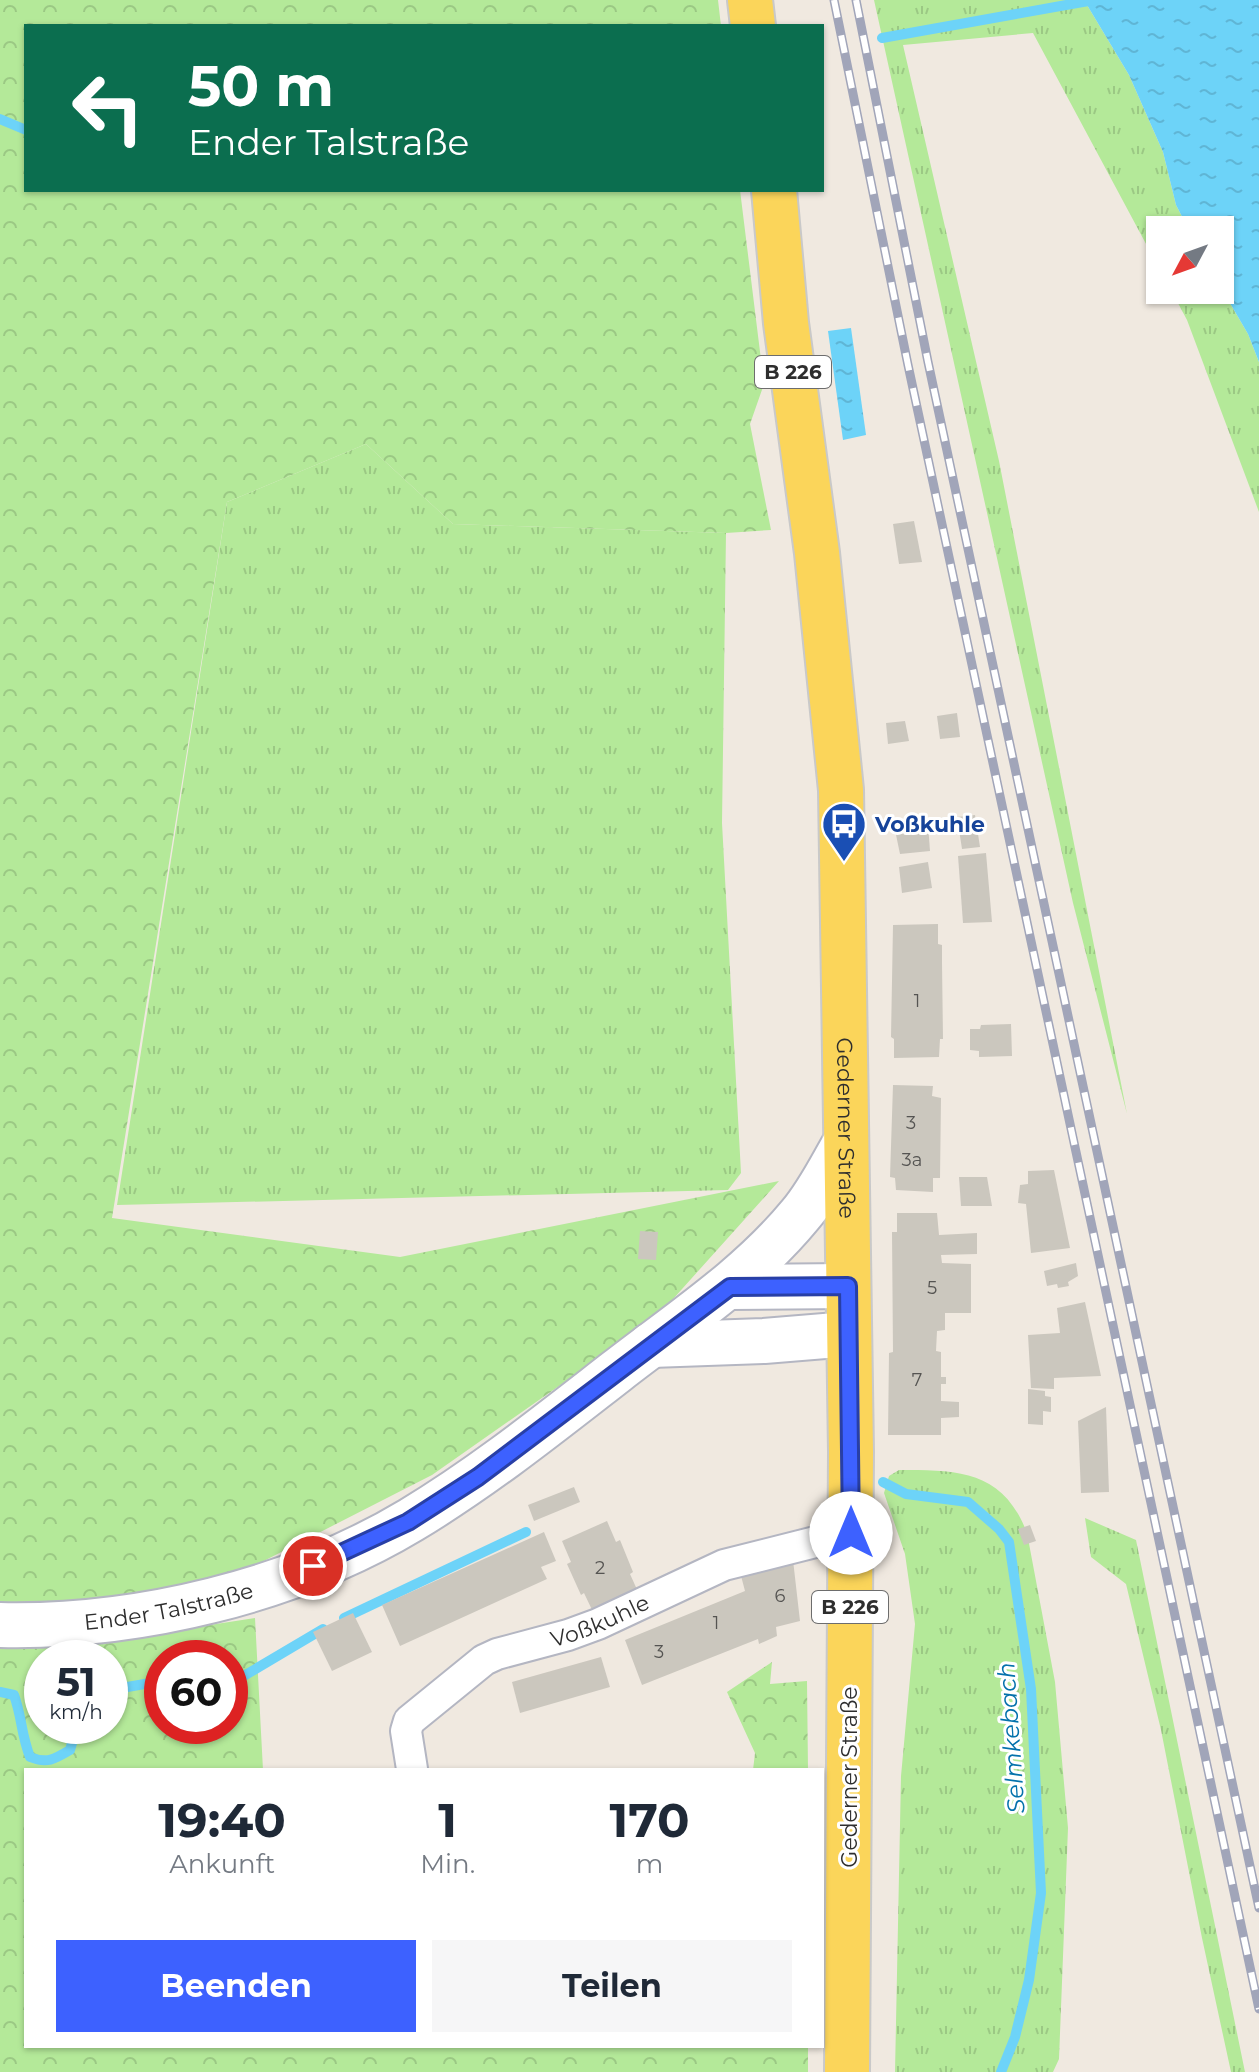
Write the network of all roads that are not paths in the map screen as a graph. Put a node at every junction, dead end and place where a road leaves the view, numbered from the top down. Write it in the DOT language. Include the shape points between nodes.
graph roads {
  1 [pos="750,0"];
  2 [pos="753,24"];
  3 [pos="774,192"];
  4 [pos="845,1143"];
  5 [pos="848,1286"];
  6 [pos="730,1287"];
  7 [pos="849,1334"];
  8 [pos="651,1345"];
  9 [pos="851,1533"];
  10 [pos="0,1625"];
  11 [pos="412,1768"];
  12 [pos="847,2072"];
  1 -- 2 [label="main road"];
  3 -- 4 [label="main road, Gederner Straße / B 226" via="841,790"];
  4 -- 5 [label="main road, Gederner Straße / B 226"];
  4 -- 6 [label="main road, Ender Talstraße" via="802,1214"];
  5 -- 6 [label="main road"];
  5 -- 7 [label="main road, Gederner Straße / B 226"];
  6 -- 8 [label="main road, Ender Talstraße"];
  7 -- 8 [label="main road"];
  7 -- 9 [label="main road, Gederner Straße / B 226"];
  8 -- 10 [label="main road, Ender Talstraße" via="478,1477 408,1522 334,1558 256,1587 115,1620"];
  9 -- 11 [label="street, Voßkuhle" via="724,1565 598,1624 484,1660 409,1721"];
  9 -- 12 [label="main road, Gederner Straße / B 226"];
}
